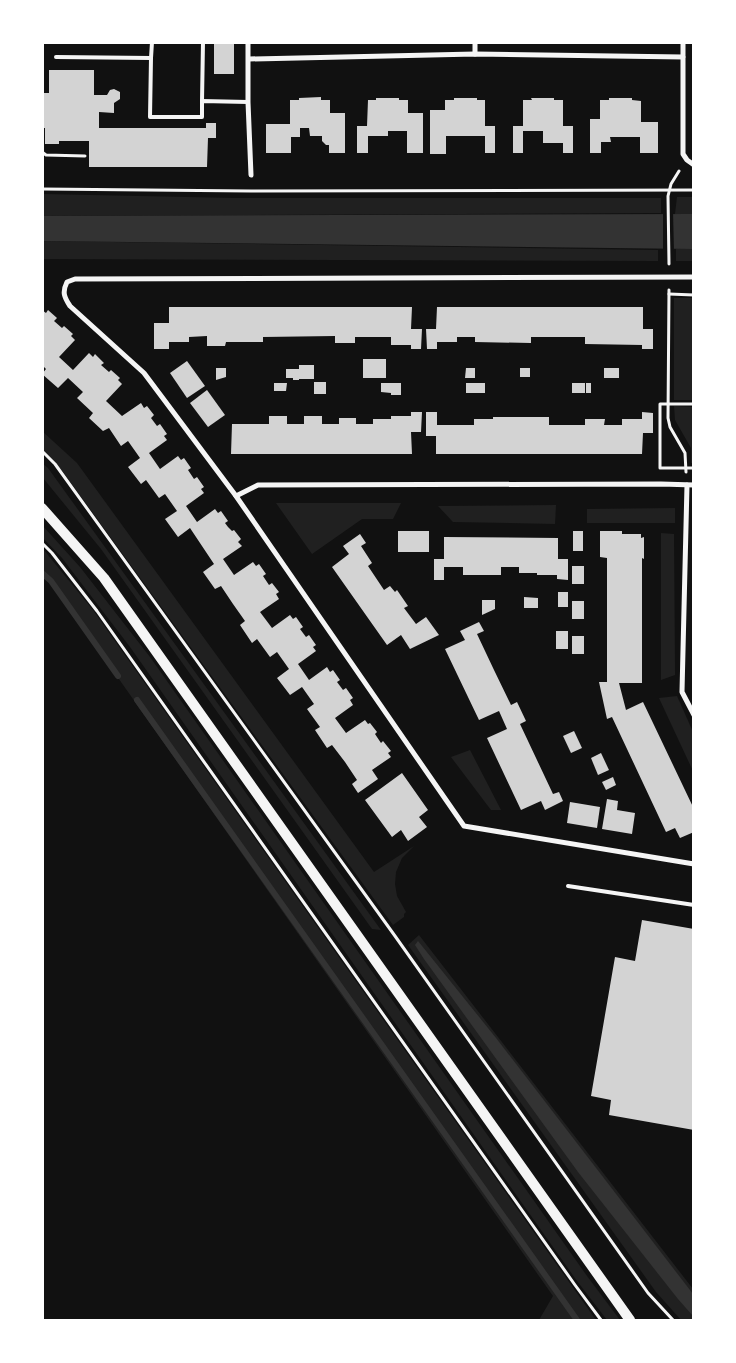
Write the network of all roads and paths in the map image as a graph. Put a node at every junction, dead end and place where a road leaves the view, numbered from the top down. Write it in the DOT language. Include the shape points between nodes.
graph roads {
  1 [pos="152,42"];
  2 [pos="203,42"];
  3 [pos="248,42"];
  4 [pos="475,42"];
  5 [pos="683,42"];
  6 [pos="475,54"];
  7 [pos="56,57"];
  8 [pos="151,58"];
  9 [pos="683,58"];
  10 [pos="248,59"];
  11 [pos="202,101"];
  12 [pos="248,102"];
  13 [pos="42,152"];
  14 [pos="85,156"];
  15 [pos="687,160"];
  16 [pos="694,165"];
  17 [pos="251,175"];
  18 [pos="42,189"];
  19 [pos="669,190"];
  20 [pos="694,190"];
  21 [pos="669,278"];
  22 [pos="694,278"];
  23 [pos="669,294"];
  24 [pos="694,294"];
  25 [pos="668,404"];
  26 [pos="694,404"];
  27 [pos="42,451"];
  28 [pos="686,468"];
  29 [pos="694,468"];
  30 [pos="686,485"];
  31 [pos="694,485"];
  32 [pos="236,496"];
  33 [pos="42,508"];
  34 [pos="42,544"];
  35 [pos="694,715"];
  36 [pos="694,864"];
  37 [pos="568,886"];
  38 [pos="694,906"];
  39 [pos="601,1320"];
  40 [pos="630,1320"];
  41 [pos="673,1320"];
  1 -- 8 [label="lane"];
  2 -- 11 [label="lane"];
  3 -- 10 [label="street"];
  4 -- 6 [label="street"];
  5 -- 9 [label="street"];
  6 -- 9 [label="street"];
  6 -- 10 [label="street"];
  7 -- 8 [label="lane"];
  8 -- 11 [label="lane" via="150,117 202,117"];
  9 -- 15 [label="street" via="682,142"];
  10 -- 12 [label="street"];
  11 -- 12 [label="lane"];
  12 -- 17 [label="street"];
  13 -- 14 [label="path" via="46,155"];
  15 -- 16 [label="street"];
  15 -- 19 [label="path"];
  18 -- 19 [label="path"];
  19 -- 20 [label="path"];
  19 -- 21 [label="path"];
  21 -- 22 [label="street"];
  21 -- 23 [label="path"];
  21 -- 32 [label="street" via="75,279 67,282 65,298 70,306 144,372"];
  23 -- 24 [label="path"];
  23 -- 25 [label="path"];
  25 -- 26 [label="path"];
  25 -- 28 [label="path" via="670,427 685,453"];
  25 -- 28 [label="path" via="660,404 660,468"];
  27 -- 41 [label="path" via="55,464 234,712 648,1293"];
  28 -- 29 [label="path"];
  28 -- 30 [label="path"];
  30 -- 31 [label="street"];
  30 -- 32 [label="street" via="258,485"];
  30 -- 35 [label="street" via="682,692"];
  32 -- 36 [label="street" via="464,826"];
  33 -- 40 [label="main road" via="104,578"];
  34 -- 39 [label="path" via="97,611"];
  37 -- 38 [label="lane"];
}
